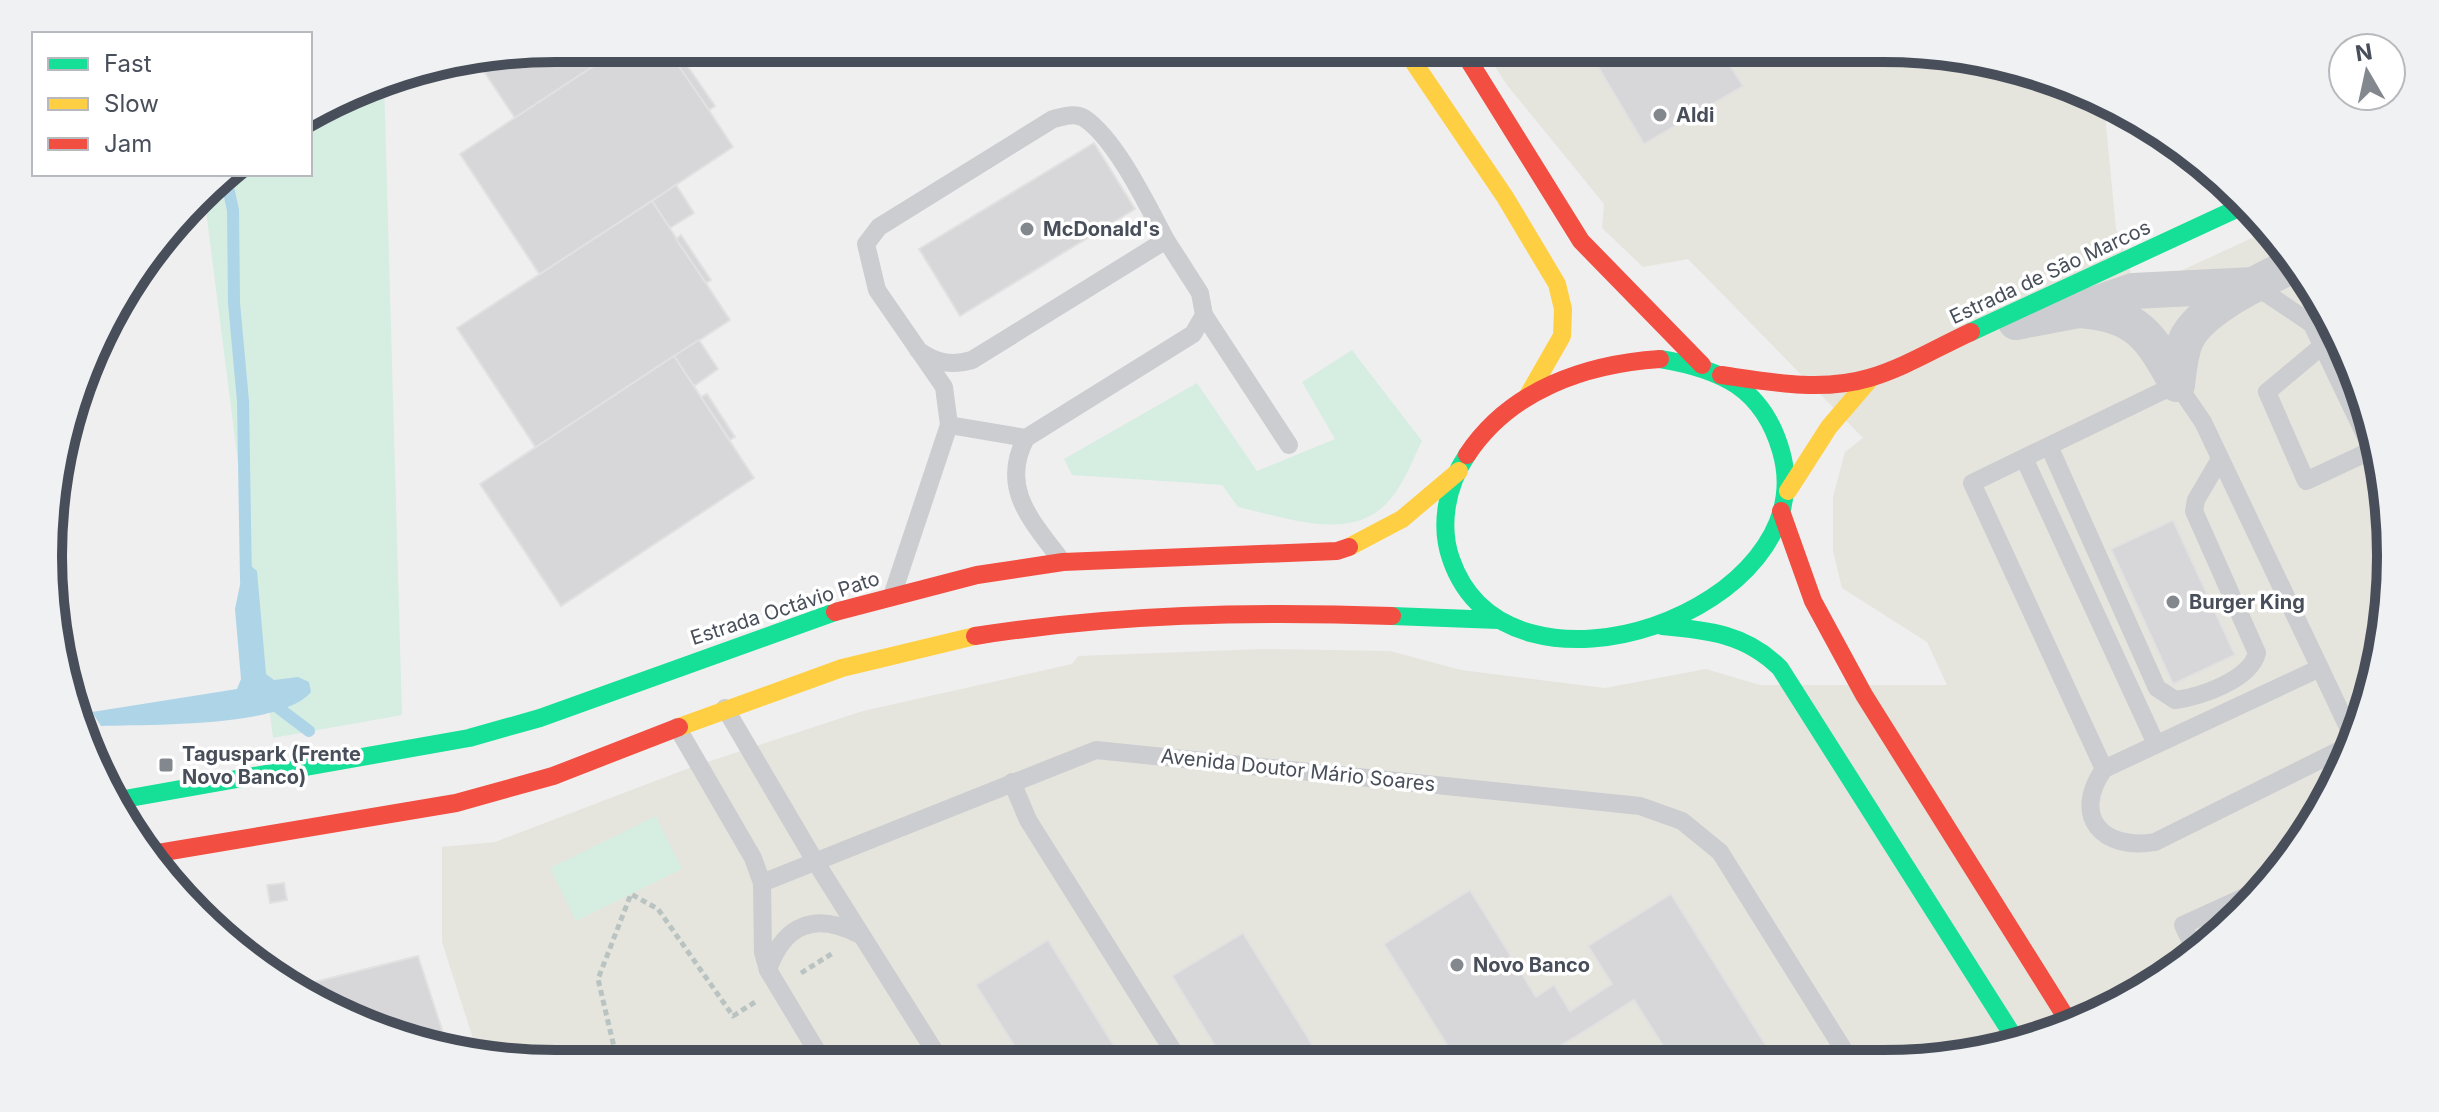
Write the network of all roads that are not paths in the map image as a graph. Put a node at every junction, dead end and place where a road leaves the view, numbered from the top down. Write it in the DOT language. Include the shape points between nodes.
graph roads {
  1 [pos="1413,62"];
  2 [pos="1470,62"];
  3 [pos="2235,210"];
  4 [pos="1166,240"];
  5 [pos="2285,269"];
  6 [pos="2254,285"];
  7 [pos="2078,310"];
  8 [pos="1204,315"];
  9 [pos="2318,322"];
  10 [pos="1976,330"];
  11 [pos="2322,346"];
  12 [pos="918,350"];
  13 [pos="1702,365"];
  14 [pos="1721,375"];
  15 [pos="1871,378"];
  16 [pos="2177,384"];
  17 [pos="1527,397"];
  18 [pos="2357,419"];
  19 [pos="949,425"];
  20 [pos="1026,438"];
  21 [pos="1289,445"];
  22 [pos="2049,446"];
  23 [pos="2366,453"];
  24 [pos="2024,458"];
  25 [pos="2220,459"];
  26 [pos="1459,471"];
  27 [pos="1788,491"];
  28 [pos="1781,511"];
  29 [pos="1063,562"];
  30 [pos="892,595"];
  31 [pos="1498,620"];
  32 [pos="1662,626"];
  33 [pos="2320,668"];
  34 [pos="725,708"];
  35 [pos="2347,726"];
  36 [pos="677,727"];
  37 [pos="2156,744"];
  38 [pos="2336,751"];
  39 [pos="2104,769"];
  40 [pos="1012,782"];
  41 [pos="126,799"];
  42 [pos="161,853"];
  43 [pos="815,861"];
  44 [pos="762,883"];
  45 [pos="2236,901"];
  46 [pos="861,935"];
  47 [pos="2191,942"];
  48 [pos="768,970"];
  49 [pos="2064,1015"];
  50 [pos="2011,1033"];
  51 [pos="816,1050"];
  52 [pos="934,1050"];
  53 [pos="1172,1050"];
  54 [pos="1844,1050"];
  1 -- 17 [label="street" via="1557,284 1562,336"];
  2 -- 13 [label="street" via="1581,241"];
  3 -- 10 [label="street, Estrada de São Marcos"];
  4 -- 8 [label="lane" via="1200,293"];
  4 -- 12 [label="lane" via="972,360 945,363"];
  4 -- 12 [label="lane" via="1108,144 1085,118 1053,119 879,227 866,244 877,290"];
  5 -- 6 [label="street"];
  6 -- 7 [label="street" via="2133,291"];
  6 -- 9 [label="lane"];
  6 -- 16 [label="street" via="2195,327 2186,340"];
  7 -- 10 [label="street"];
  7 -- 16 [label="street" via="2110,312 2125,319 2158,350"];
  8 -- 20 [label="lane" via="1193,334"];
  8 -- 21 [label="lane"];
  9 -- 11 [label="lane"];
  10 -- 15 [label="street, Estrada de São Marcos"];
  11 -- 18 [label="lane"];
  11 -- 23 [label="lane" via="2267,392 2306,481"];
  12 -- 19 [label="lane" via="944,387"];
  13 -- 14 [label="street"];
  13 -- 17 [label="street" via="1660,359 1602,364"];
  14 -- 15 [label="street, Estrada de São Marcos" via="1817,386"];
  14 -- 27 [label="street" via="1753,397 1770,418 1783,443"];
  15 -- 27 [label="street, Estrada de São Marcos" via="1829,427"];
  16 -- 22 [label="lane"];
  16 -- 25 [label="lane"];
  17 -- 26 [label="street" via="1497,419"];
  19 -- 20 [label="lane"];
  19 -- 30 [label="lane"];
  20 -- 29 [label="lane" via="1016,456 1014,478 1028,517"];
  22 -- 24 [label="lane"];
  22 -- 25 [label="lane" via="2157,688 2175,700 2196,696 2249,670 2257,653 2194,511"];
  24 -- 37 [label="lane"];
  24 -- 39 [label="lane" via="1972,483"];
  25 -- 33 [label="lane"];
  26 -- 29 [label="street, Estrada Octávio Pato" via="1387,530 1364,544 1337,551"];
  26 -- 31 [label="street" via="1445,517 1445,549 1467,593"];
  27 -- 28 [label="street"];
  28 -- 32 [label="street" via="1765,546 1740,576 1706,603"];
  28 -- 49 [label="street" via="1813,601 1864,695"];
  29 -- 30 [label="street, Estrada Octávio Pato"];
  30 -- 41 [label="street, Estrada Octávio Pato" via="469,738"];
  31 -- 32 [label="street" via="1573,641 1622,638"];
  31 -- 34 [label="street" via="1179,613 1059,622 891,654"];
  32 -- 50 [label="street" via="1730,633 1751,641 1773,659"];
  33 -- 35 [label="lane"];
  33 -- 37 [label="lane"];
  34 -- 36 [label="street"];
  34 -- 43 [label="lane"];
  36 -- 42 [label="street" via="554,776 473,800"];
  36 -- 44 [label="lane" via="753,858"];
  37 -- 39 [label="lane"];
  38 -- 39 [label="lane" via="2155,842 2137,845 2110,838 2091,812 2088,797"];
  40 -- 43 [label="lane, Avenida Doutor Mário Soares"];
  40 -- 53 [label="lane" via="1028,820"];
  40 -- 54 [label="lane, Avenida Doutor Mário Soares" via="1081,754 1112,750 1659,810 1720,852"];
  43 -- 44 [label="lane, Avenida Doutor Mário Soares"];
  43 -- 46 [label="lane"];
  44 -- 48 [label="lane"];
  45 -- 47 [label="lane" via="2183,925"];
  46 -- 48 [label="lane" via="839,924 805,925 783,938"];
  46 -- 52 [label="lane"];
  48 -- 51 [label="lane"];
}
